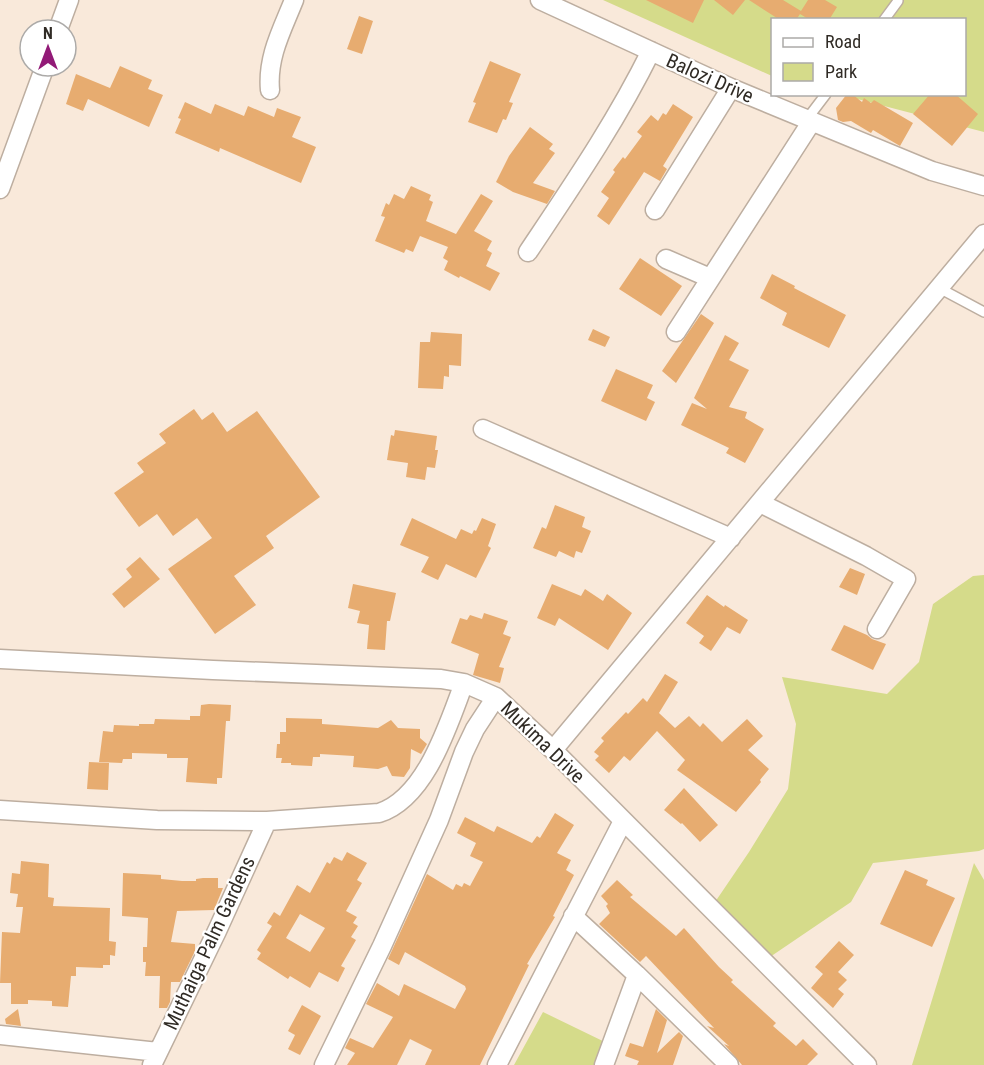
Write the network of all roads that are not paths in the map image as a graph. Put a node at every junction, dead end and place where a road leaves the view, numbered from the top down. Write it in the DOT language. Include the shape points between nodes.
graph roads {
  1 [pos="69,0"];
  2 [pos="294,0"];
  3 [pos="540,0"];
  4 [pos="898,1"];
  5 [pos="62,18"];
  6 [pos="885,18"];
  7 [pos="651,51"];
  8 [pos="41,78"];
  9 [pos="731,87"];
  10 [pos="270,90"];
  11 [pos="825,96"];
  12 [pos="810,120"];
  13 [pos="984,186"];
  14 [pos="0,189"];
  15 [pos="655,210"];
  16 [pos="984,234"];
  17 [pos="528,252"];
  18 [pos="666,259"];
  19 [pos="710,278"];
  20 [pos="939,288"];
  21 [pos="984,312"];
  22 [pos="676,332"];
  23 [pos="483,429"];
  24 [pos="760,503"];
  25 [pos="731,538"];
  26 [pos="877,629"];
  27 [pos="0,659"];
  28 [pos="464,683"];
  29 [pos="496,697"];
  30 [pos="553,750"];
  31 [pos="0,810"];
  32 [pos="623,821"];
  33 [pos="267,822"];
  34 [pos="573,916"];
  35 [pos="637,975"];
  36 [pos="0,1035"];
  37 [pos="155,1058"];
  38 [pos="324,1065"];
  39 [pos="497,1065"];
  40 [pos="604,1065"];
  41 [pos="729,1065"];
  42 [pos="867,1065"];
  1 -- 5 [label="street"];
  2 -- 10 [label="street" via="272,54"];
  3 -- 7 [label="street, Balozi Drive"];
  4 -- 6 [label="lane"];
  7 -- 9 [label="street, Balozi Drive"];
  7 -- 17 [label="street" via="628,97"];
  8 -- 14 [label="street"];
  9 -- 12 [label="street, Balozi Drive"];
  9 -- 15 [label="street"];
  11 -- 12 [label="lane"];
  12 -- 13 [label="street, Balozi Drive" via="932,171"];
  12 -- 19 [label="street"];
  16 -- 20 [label="street"];
  18 -- 19 [label="street"];
  19 -- 22 [label="street"];
  20 -- 21 [label="lane"];
  20 -- 24 [label="street"];
  23 -- 25 [label="street"];
  24 -- 25 [label="street"];
  24 -- 26 [label="street" via="906,579"];
  25 -- 30 [label="street"];
  27 -- 28 [label="street, Mukima Drive"];
  28 -- 29 [label="street, Mukima Drive"];
  28 -- 33 [label="street" via="431,764 392,809"];
  29 -- 30 [label="street, Mukima Drive"];
  29 -- 38 [label="street" via="464,752 434,830"];
  30 -- 32 [label="street, Mukima Drive"];
  31 -- 33 [label="street"];
  32 -- 34 [label="street"];
  32 -- 42 [label="street, Mukima Drive"];
  33 -- 37 [label="street, Muthaiga Palm Gardens"];
  34 -- 35 [label="street"];
  34 -- 39 [label="street"];
  35 -- 40 [label="street"];
  35 -- 41 [label="street"];
  36 -- 37 [label="street"];
}
